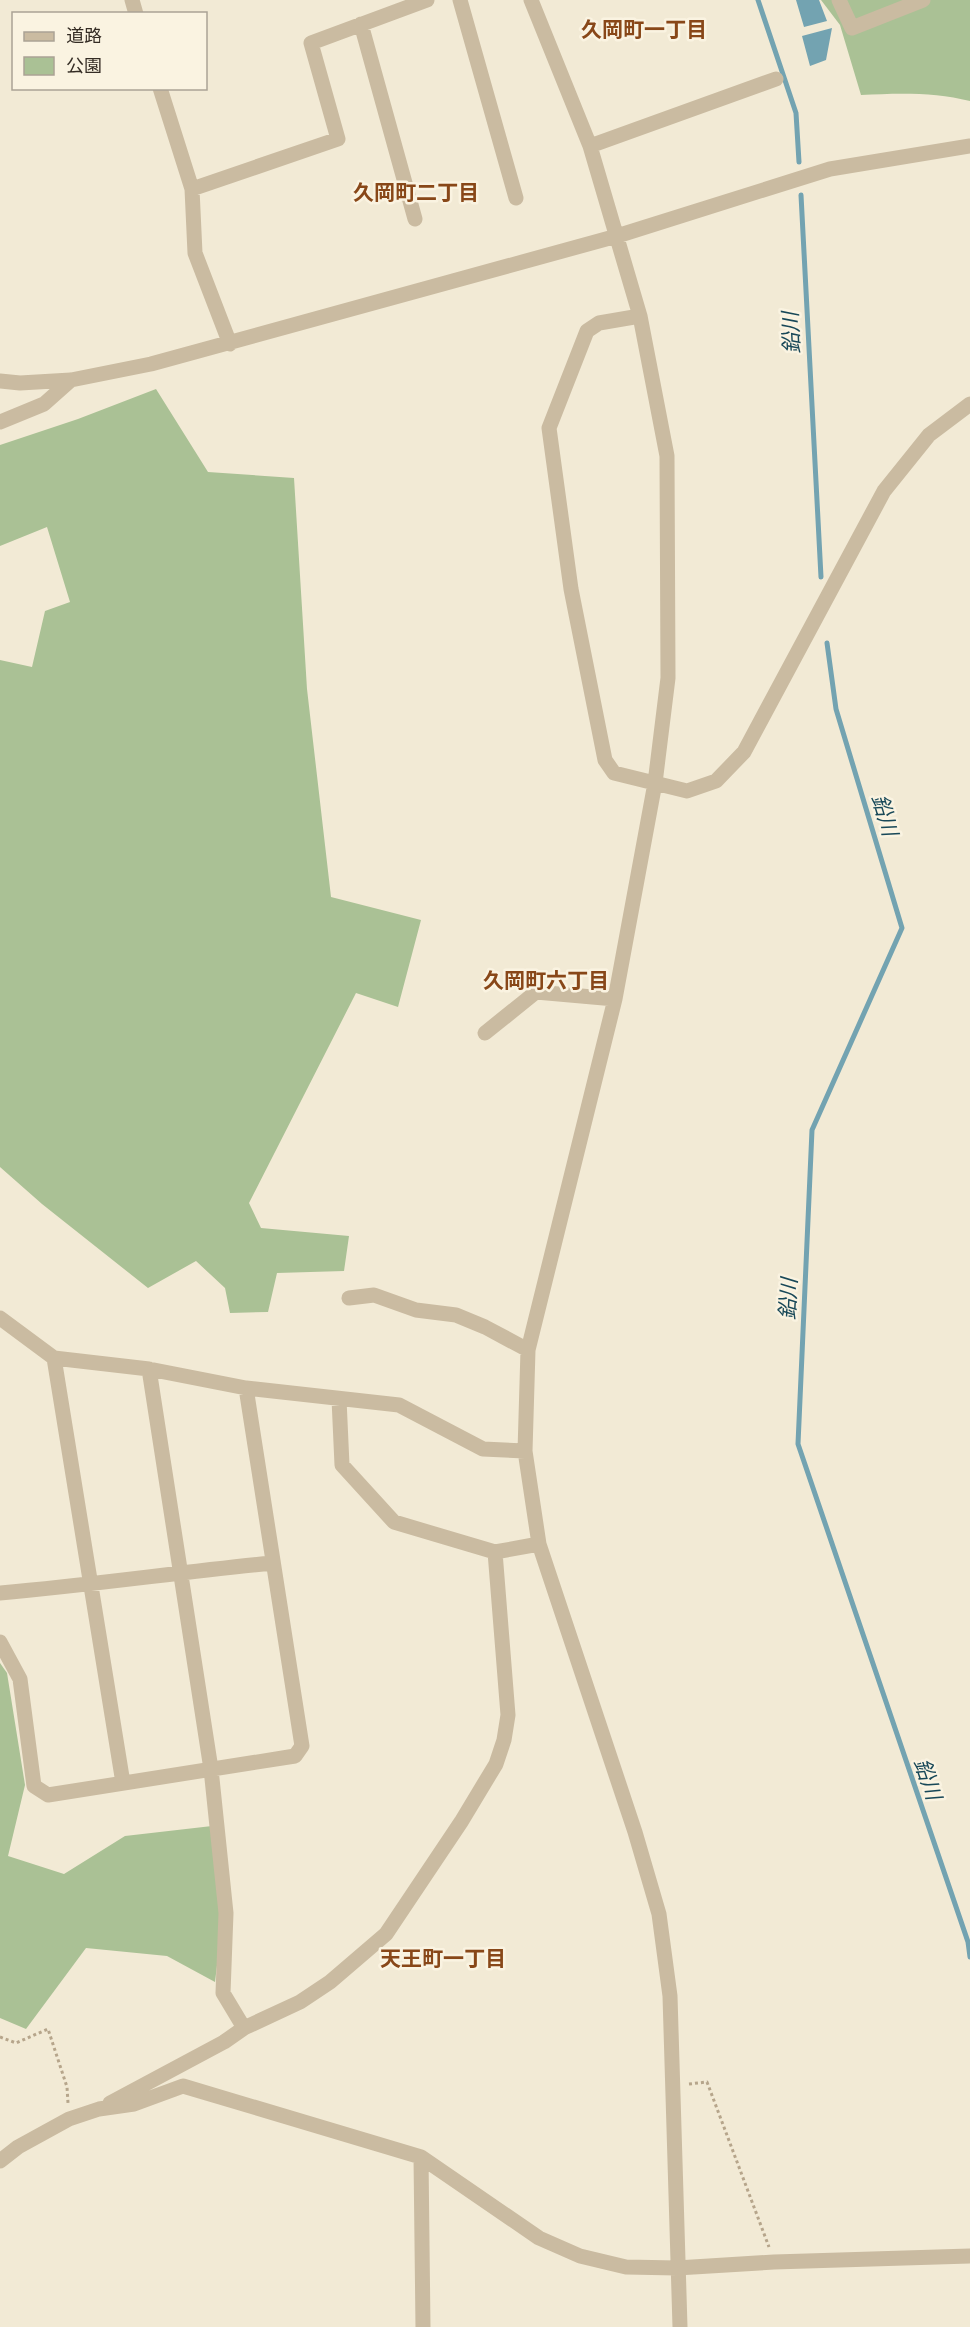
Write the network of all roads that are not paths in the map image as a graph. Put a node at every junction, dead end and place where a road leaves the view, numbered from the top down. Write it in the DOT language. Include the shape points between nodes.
graph roads {
  1 [pos="427,0"];
  2 [pos="460,0"];
  3 [pos="531,0"];
  4 [pos="839,0"];
  5 [pos="923,0"];
  6 [pos="361,24"];
  7 [pos="776,79"];
  8 [pos="161,90"];
  9 [pos="590,146"];
  10 [pos="970,146"];
  11 [pos="192,189"];
  12 [pos="516,198"];
  13 [pos="415,219"];
  14 [pos="617,236"];
  15 [pos="640,316"];
  16 [pos="230,344"];
  17 [pos="71,380"];
  18 [pos="0,381"];
  19 [pos="970,404"];
  20 [pos="0,422"];
  21 [pos="655,783"];
  22 [pos="615,999"];
  23 [pos="485,1034"];
  24 [pos="349,1298"];
  25 [pos="0,1318"];
  26 [pos="528,1350"];
  27 [pos="54,1358"];
  28 [pos="149,1369"];
  29 [pos="246,1388"];
  30 [pos="339,1399"];
  31 [pos="525,1451"];
  32 [pos="539,1544"];
  33 [pos="495,1551"];
  34 [pos="272,1563"];
  35 [pos="182,1572"];
  36 [pos="90,1585"];
  37 [pos="0,1593"];
  38 [pos="0,1642"];
  39 [pos="211,1769"];
  40 [pos="123,1783"];
  41 [pos="244,2028"];
  42 [pos="99,2109"];
  43 [pos="421,2157"];
  44 [pos="0,2161"];
  45 [pos="970,2256"];
  46 [pos="677,2268"];
  47 [pos="423,2327"];
  48 [pos="680,2327"];
  1 -- 6 [label="street"];
  2 -- 12 [label="street"];
  3 -- 9 [label="street"];
  4 -- 5 [label="street" via="852,28"];
  6 -- 11 [label="street" via="311,43 338,139"];
  6 -- 13 [label="street"];
  7 -- 9 [label="street"];
  8 -- 11 [label="street"];
  9 -- 14 [label="street"];
  10 -- 14 [label="street" via="830,169"];
  11 -- 16 [label="street" via="195,253"];
  14 -- 15 [label="street"];
  14 -- 16 [label="street"];
  15 -- 21 [label="street" via="667,456 669,678"];
  15 -- 21 [label="street" via="599,323 587,331 549,428 571,589 605,760 614,773"];
  16 -- 17 [label="street"];
  17 -- 18 [label="street"];
  17 -- 20 [label="street" via="44,404"];
  19 -- 21 [label="street" via="928,435 884,491 744,752 716,781 687,791"];
  21 -- 22 [label="street"];
  22 -- 23 [label="street" via="536,992"];
  22 -- 26 [label="street"];
  24 -- 26 [label="street" via="374,1295 416,1310 456,1315"];
  25 -- 27 [label="street"];
  26 -- 31 [label="street"];
  27 -- 28 [label="street"];
  27 -- 36 [label="street"];
  28 -- 29 [label="street"];
  28 -- 35 [label="street"];
  29 -- 30 [label="street"];
  29 -- 34 [label="street"];
  30 -- 31 [label="street" via="399,1405 483,1449"];
  30 -- 33 [label="street" via="342,1465 394,1522"];
  31 -- 32 [label="street"];
  32 -- 33 [label="street"];
  32 -- 46 [label="street" via="659,1914 670,1996"];
  33 -- 41 [label="street" via="508,1715 496,1764 386,1934 300,2002"];
  34 -- 35 [label="street"];
  34 -- 39 [label="street" via="302,1746 295,1756"];
  35 -- 36 [label="street"];
  35 -- 39 [label="street"];
  36 -- 37 [label="street"];
  36 -- 40 [label="street"];
  38 -- 40 [label="street" via="20,1678 34,1786 48,1795"];
  39 -- 40 [label="street"];
  39 -- 41 [label="street" via="226,1912 223,1993"];
  41 -- 42 [label="street"];
  42 -- 43 [label="street" via="134,2104 183,2086"];
  42 -- 44 [label="street" via="69,2120"];
  43 -- 46 [label="street" via="539,2238 580,2256 626,2267"];
  43 -- 47 [label="street"];
  45 -- 46 [label="street"];
  46 -- 48 [label="street"];
}
